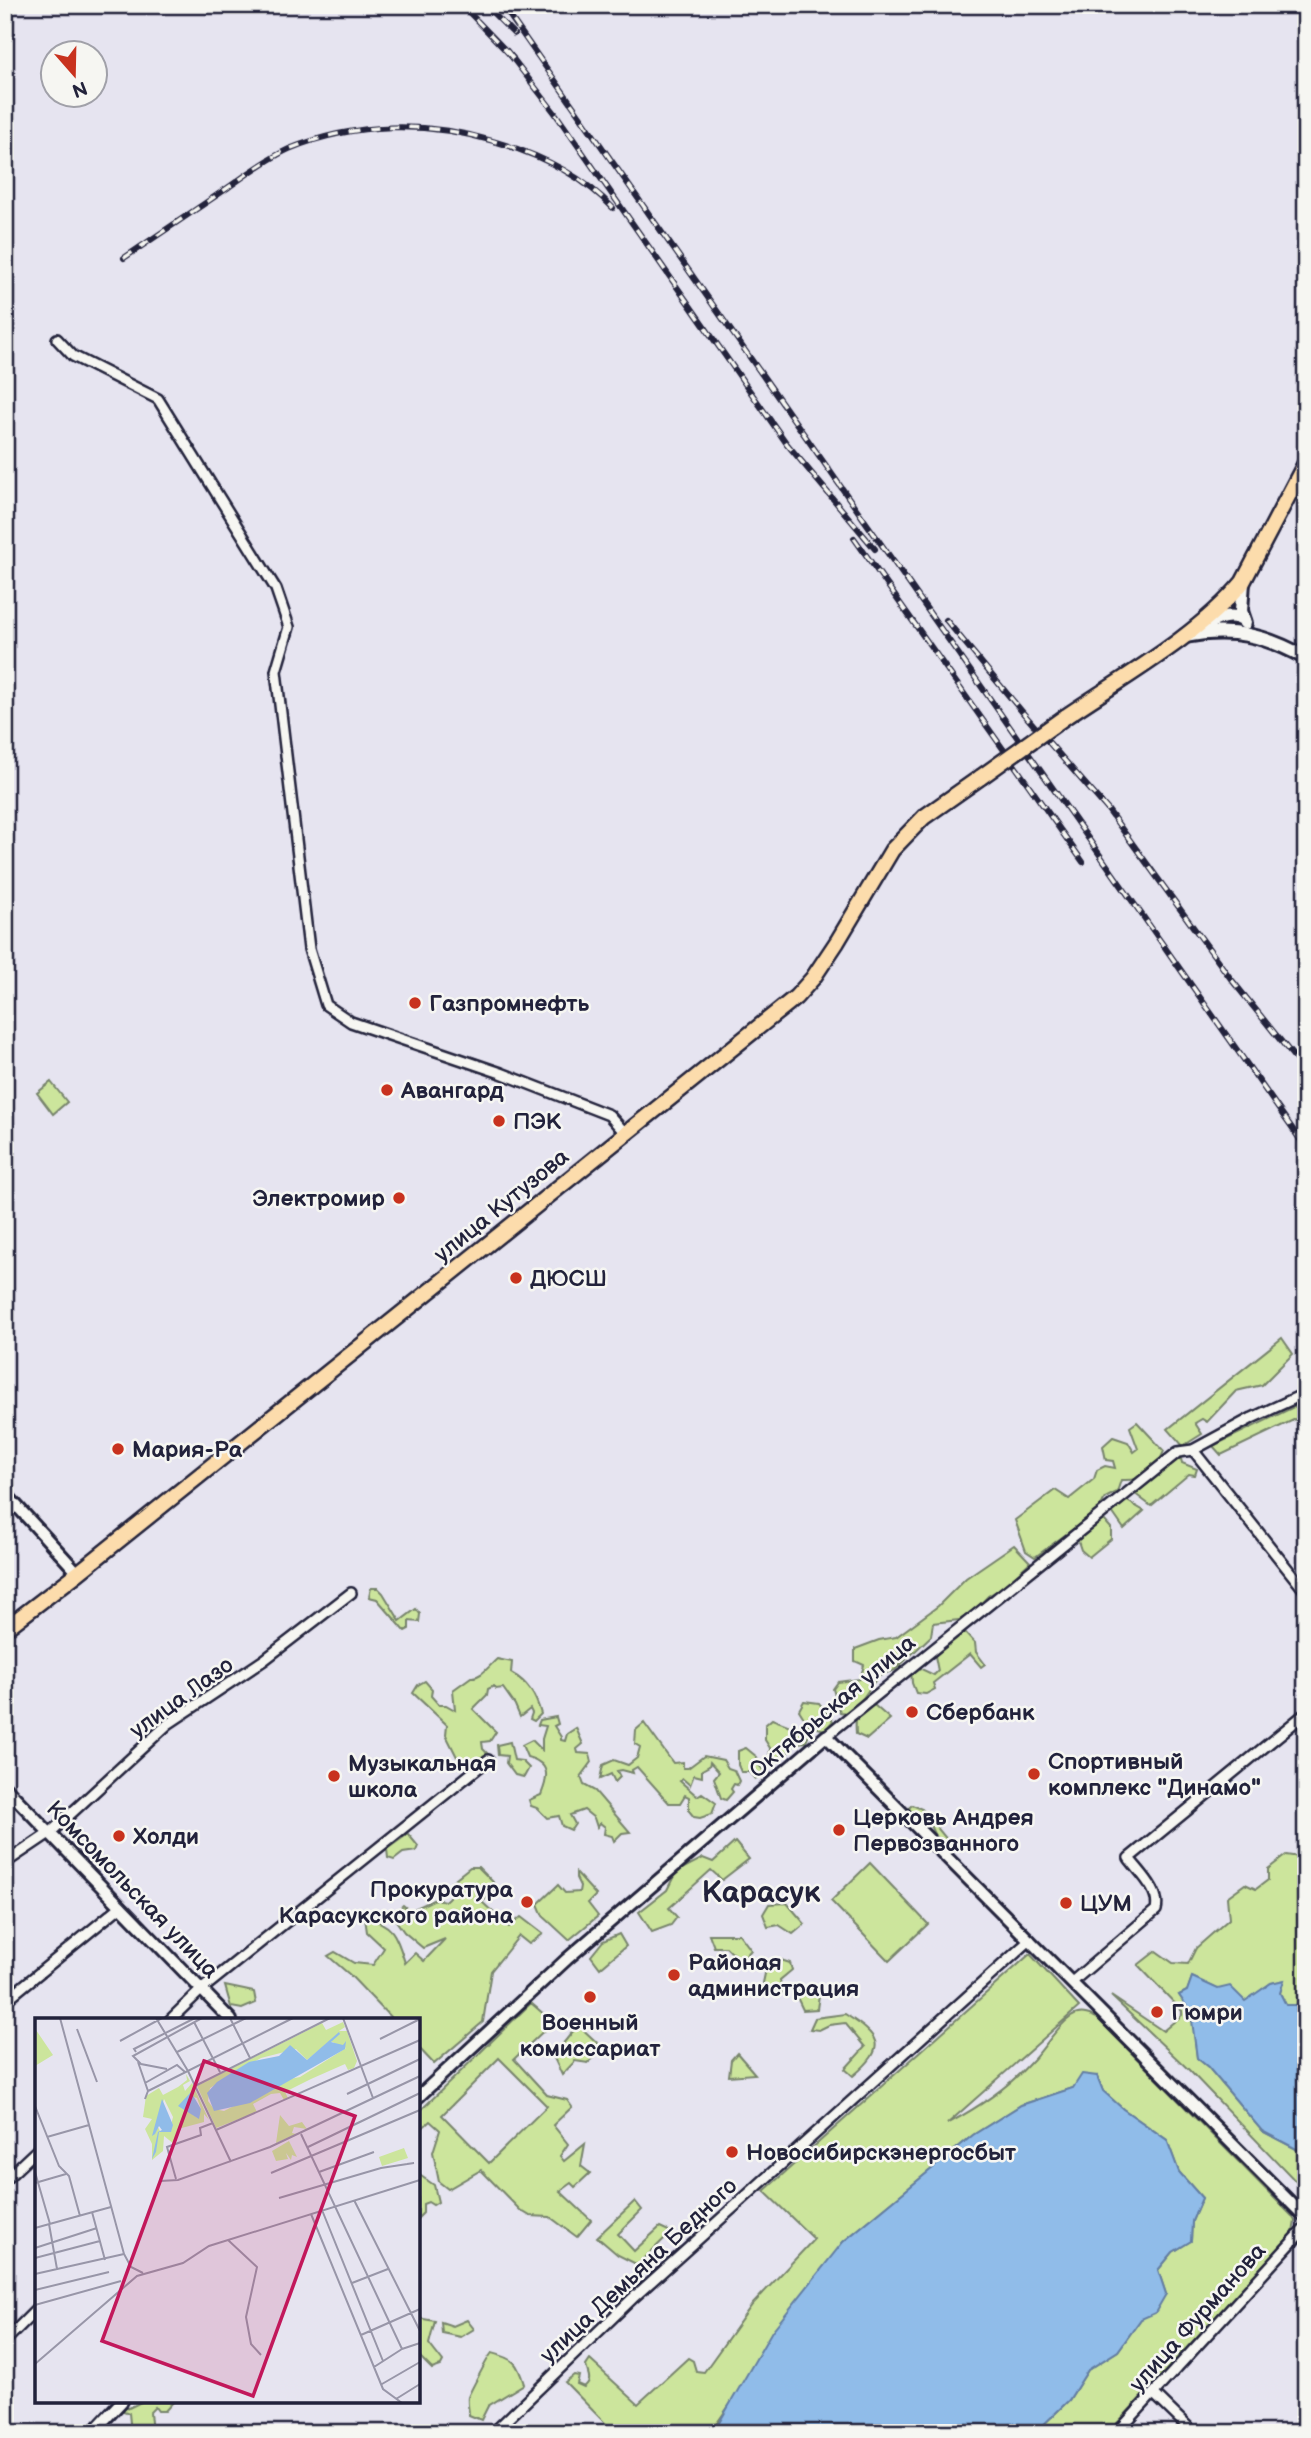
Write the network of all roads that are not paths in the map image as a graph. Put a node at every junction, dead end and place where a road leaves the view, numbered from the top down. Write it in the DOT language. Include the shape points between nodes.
graph roads {
  1 [pos="57,340"];
  2 [pos="1306,462"];
  3 [pos="1242,582"];
  4 [pos="1223,610"];
  5 [pos="1240,626"];
  6 [pos="1185,636"];
  7 [pos="1306,659"];
  8 [pos="626,1134"];
  9 [pos="1306,1394"];
  10 [pos="1194,1450"];
  11 [pos="5,1493"];
  12 [pos="78,1573"];
  13 [pos="1306,1592"];
  14 [pos="351,1593"];
  15 [pos="5,1629"];
  16 [pos="1306,1713"];
  17 [pos="826,1736"];
  18 [pos="488,1760"];
  19 [pos="5,1787"];
  20 [pos="51,1832"];
  21 [pos="5,1863"];
  22 [pos="121,1906"];
  23 [pos="1030,1940"];
  24 [pos="1072,1982"];
  25 [pos="201,1990"];
  26 [pos="5,2001"];
  27 [pos="172,2018"];
  28 [pos="229,2018"];
  29 [pos="420,2096"];
  30 [pos="35,2152"];
  31 [pos="5,2180"];
  32 [pos="1306,2218"];
  33 [pos="1306,2227"];
  34 [pos="35,2311"];
  35 [pos="5,2341"];
  36 [pos="1154,2394"];
  37 [pos="120,2403"];
  38 [pos="1306,2424"];
  39 [pos="92,2433"];
  40 [pos="492,2433"];
  41 [pos="1117,2433"];
  42 [pos="1194,2433"];
  43 [pos="1298,2433"];
  1 -- 8 [label="street" via="73,356 158,399 276,589 289,628 276,671 309,949 326,1005 351,1021 609,1115"];
  2 -- 3 [label="main road, улица Кутузова"];
  3 -- 4 [label="main road, улица Кутузова"];
  3 -- 5 [label="main road"];
  4 -- 5 [label="main road" via="1224,624"];
  4 -- 6 [label="main road, улица Кутузова"];
  5 -- 6 [label="main road"];
  5 -- 7 [label="main road"];
  6 -- 8 [label="main road, улица Кутузова, bridge" via="924,817 892,850 825,960 796,997"];
  8 -- 12 [label="main road, улица Кутузова"];
  9 -- 10 [label="street, Октябрьская улица"];
  10 -- 13 [label="street"];
  10 -- 17 [label="street, Октябрьская улица" via="1178,1452"];
  11 -- 12 [label="street"];
  12 -- 15 [label="main road, улица Кутузова"];
  14 -- 20 [label="street, улица Лазо" via="264,1660 168,1724"];
  16 -- 24 [label="street" via="1129,1858 1156,1894 1156,1910"];
  17 -- 23 [label="street"];
  17 -- 29 [label="street, Октябрьская улица" via="568,1959"];
  18 -- 25 [label="street"];
  19 -- 20 [label="street, Комсомольская улица"];
  20 -- 21 [label="street, улица Лазо"];
  20 -- 22 [label="street, Комсомольская улица"];
  22 -- 25 [label="street, Комсомольская улица"];
  22 -- 26 [label="street"];
  23 -- 24 [label="street"];
  23 -- 40 [label="street, улица Демьяна Бедного" via="633,2298"];
  24 -- 32 [label="street"];
  25 -- 27 [label="street"];
  25 -- 28 [label="street, Комсомольская улица"];
  30 -- 31 [label="street"];
  33 -- 36 [label="street, улица Фурманова"];
  34 -- 35 [label="street"];
  36 -- 41 [label="street, улица Фурманова"];
  36 -- 42 [label="street"];
  37 -- 39 [label="street"];
  38 -- 43 [label="street"];
}
